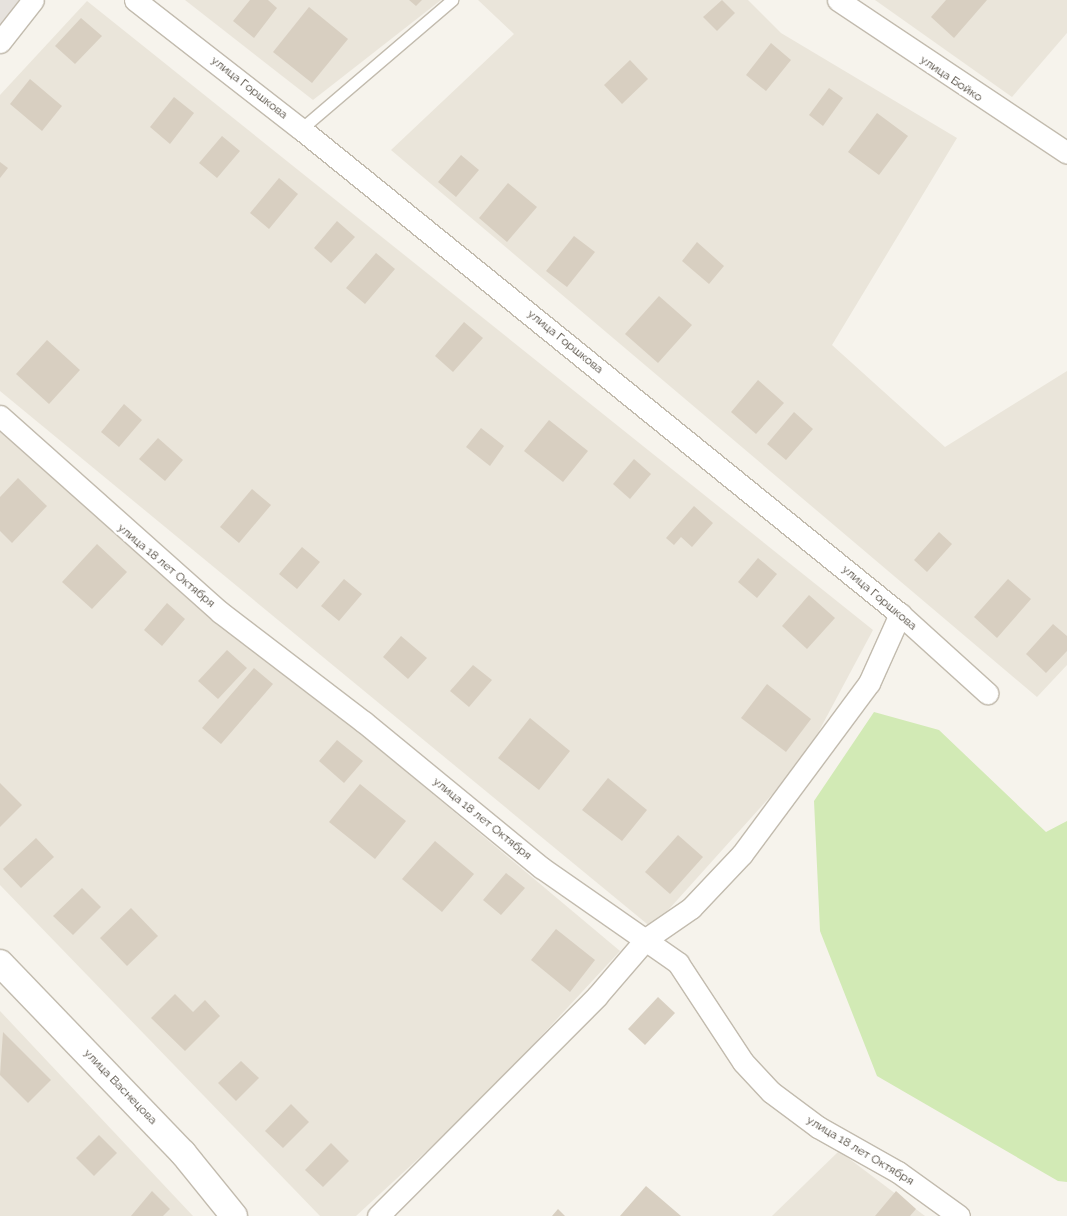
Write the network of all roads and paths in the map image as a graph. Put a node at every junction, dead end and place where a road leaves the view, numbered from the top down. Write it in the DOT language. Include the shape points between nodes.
graph roads {
  1 [pos="33,0"];
  2 [pos="135,0"];
  3 [pos="452,0"];
  4 [pos="838,0"];
  5 [pos="0,42"];
  6 [pos="301,129"];
  7 [pos="1067,154"];
  8 [pos="0,416"];
  9 [pos="900,614"];
  10 [pos="986,694"];
  11 [pos="646,939"];
  12 [pos="0,963"];
  13 [pos="234,1216"];
  14 [pos="378,1216"];
  15 [pos="959,1216"];
  1 -- 5 [label="street"];
  2 -- 6 [label="street, улица Горшкова"];
  3 -- 6 [label="lane"];
  4 -- 7 [label="street, улица Бойко"];
  6 -- 9 [label="street, улица Горшкова"];
  8 -- 11 [label="street, улица 18 лет Октября" via="220,612 364,722 542,868"];
  9 -- 10 [label="street, улица Горшкова"];
  9 -- 11 [label="street" via="869,683 742,854 691,908"];
  11 -- 14 [label="street" via="597,996"];
  11 -- 15 [label="street, улица 18 лет Октября" via="678,963 743,1062 771,1092 818,1127 898,1172"];
  12 -- 13 [label="street, улица Васнецова" via="183,1153"];
}
